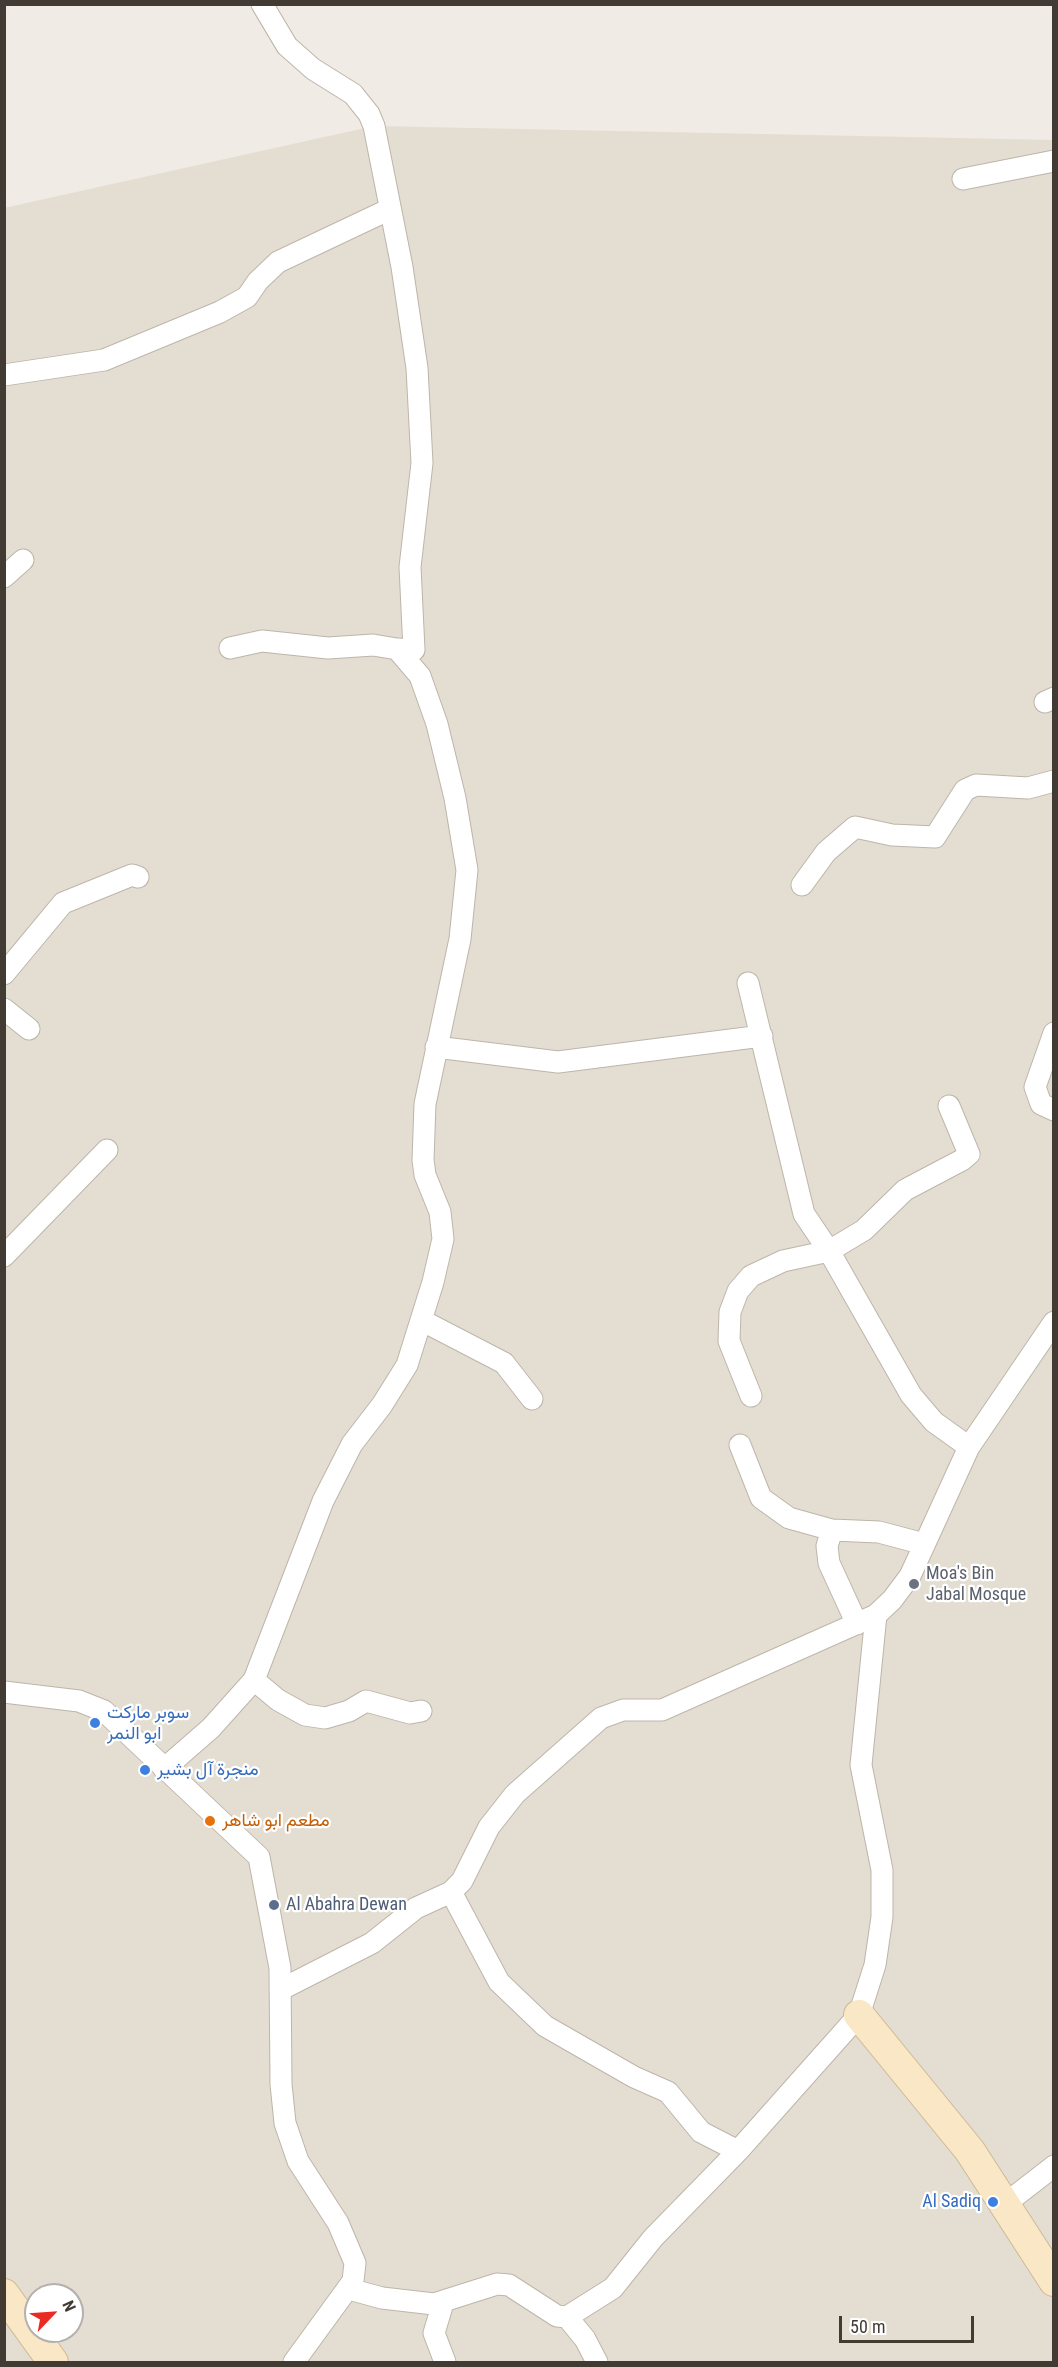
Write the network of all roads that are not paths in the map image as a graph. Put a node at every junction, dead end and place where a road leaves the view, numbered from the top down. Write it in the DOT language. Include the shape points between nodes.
graph roads {
  1 [pos="262,4"];
  2 [pos="1053,161"];
  3 [pos="963,179"];
  4 [pos="390,209"];
  5 [pos="4,375"];
  6 [pos="23,560"];
  7 [pos="4,577"];
  8 [pos="230,648"];
  9 [pos="397,649"];
  10 [pos="418,665"];
  11 [pos="1053,782"];
  12 [pos="138,877"];
  13 [pos="802,885"];
  14 [pos="4,974"];
  15 [pos="748,982"];
  16 [pos="4,1009"];
  17 [pos="29,1029"];
  18 [pos="1053,1032"];
  19 [pos="762,1036"];
  20 [pos="436,1047"];
  21 [pos="949,1106"];
  22 [pos="1053,1110"];
  23 [pos="107,1150"];
  24 [pos="829,1251"];
  25 [pos="4,1256"];
  26 [pos="422,1320"];
  27 [pos="1053,1322"];
  28 [pos="751,1396"];
  29 [pos="532,1399"];
  30 [pos="740,1445"];
  31 [pos="969,1447"];
  32 [pos="832,1530"];
  33 [pos="924,1544"];
  34 [pos="867,1620"];
  35 [pos="254,1680"];
  36 [pos="4,1692"];
  37 [pos="421,1712"];
  38 [pos="164,1769"];
  39 [pos="451,1892"];
  40 [pos="280,1990"];
  41 [pos="859,2015"];
  42 [pos="738,2151"];
  43 [pos="1053,2166"];
  44 [pos="1005,2204"];
  45 [pos="1053,2281"];
  46 [pos="349,2289"];
  47 [pos="5,2297"];
  48 [pos="443,2303"];
  49 [pos="567,2317"];
  50 [pos="53,2362"];
  51 [pos="294,2362"];
  52 [pos="445,2362"];
  53 [pos="597,2362"];
  1 -- 4 [label="street" via="287,46 313,69 353,94 369,114"];
  2 -- 3 [label="street"];
  4 -- 5 [label="street" via="278,262 247,297 220,312 104,360"];
  4 -- 9 [label="street" via="417,368 422,463 410,567 414,650"];
  6 -- 7 [label="street"];
  8 -- 9 [label="street" via="262,641 328,648 373,645"];
  9 -- 10 [label="street"];
  9 -- 20 [label="street" via="420,676 437,724 467,870 460,939"];
  11 -- 13 [label="street" via="1028,788 976,784 965,790 935,837 892,835 855,827 826,852"];
  12 -- 14 [label="street" via="132,875 63,903"];
  15 -- 19 [label="street"];
  16 -- 17 [label="street"];
  18 -- 22 [label="street" via="1035,1087 1041,1104"];
  19 -- 20 [label="street" via="558,1062"];
  19 -- 24 [label="street" via="799,1200"];
  20 -- 26 [label="street" via="425,1104 423,1160 440,1212 443,1239"];
  21 -- 24 [label="street" via="969,1154 905,1190 864,1230"];
  23 -- 25 [label="street"];
  24 -- 28 [label="street" via="783,1261 751,1276 738,1291 730,1311 729,1341"];
  24 -- 31 [label="street" via="911,1395 934,1422"];
  26 -- 29 [label="street" via="504,1364"];
  26 -- 35 [label="street" via="407,1365 382,1406 352,1443 323,1501"];
  27 -- 31 [label="street"];
  30 -- 32 [label="street" via="761,1498 789,1518"];
  31 -- 33 [label="street"];
  32 -- 33 [label="street" via="879,1532"];
  32 -- 34 [label="street" via="827,1546 830,1563"];
  33 -- 34 [label="street" via="902,1588"];
  34 -- 39 [label="street" via="662,1710 623,1710 601,1718 501,1810 462,1881"];
  34 -- 41 [label="street" via="861,1766 882,1870 882,1917 875,1965"];
  35 -- 37 [label="street" via="305,1715 325,1719 366,1701 410,1713"];
  35 -- 38 [label="street" via="211,1728"];
  36 -- 38 [label="street" via="92,1704"];
  38 -- 40 [label="street" via="259,1857 280,1968"];
  39 -- 40 [label="street" via="416,1908 372,1943"];
  39 -- 42 [label="street" via="499,1982 545,2026 668,2092 701,2132"];
  40 -- 46 [label="street" via="285,2123 303,2170 347,2242 355,2263"];
  41 -- 42 [label="street"];
  41 -- 44 [label="street" via="970,2151"];
  42 -- 49 [label="street" via="653,2238 613,2288"];
  43 -- 44 [label="street"];
  44 -- 45 [label="street"];
  46 -- 48 [label="street" via="382,2298"];
  46 -- 51 [label="street"];
  47 -- 50 [label="street"];
  48 -- 49 [label="street" via="497,2284 509,2285 557,2316"];
  48 -- 52 [label="street" via="434,2333"];
  49 -- 53 [label="street"];
}
